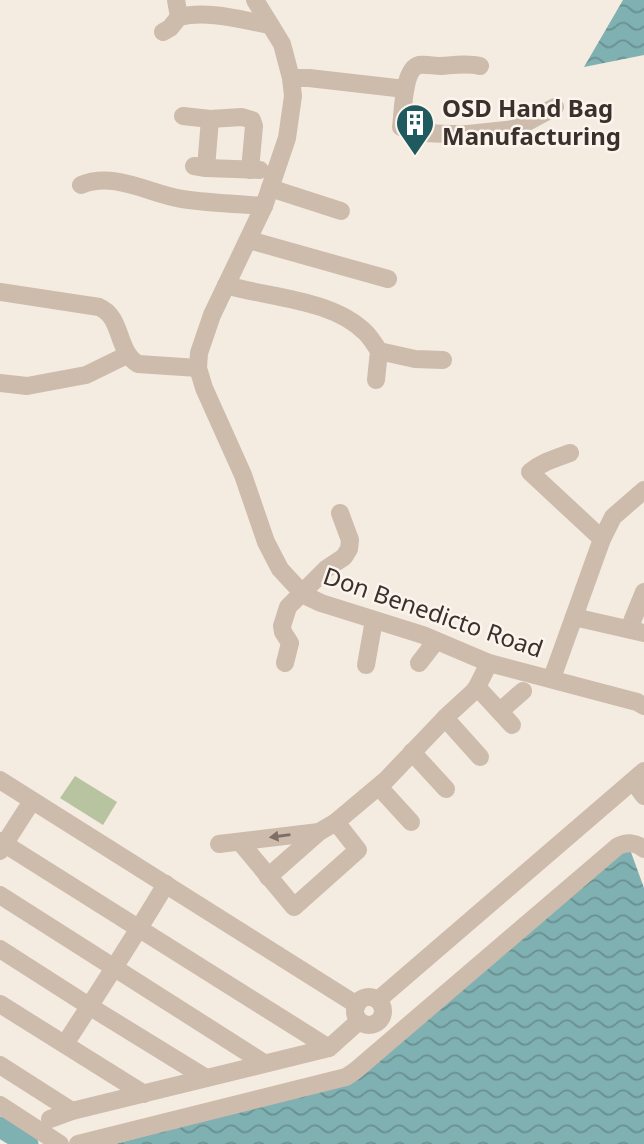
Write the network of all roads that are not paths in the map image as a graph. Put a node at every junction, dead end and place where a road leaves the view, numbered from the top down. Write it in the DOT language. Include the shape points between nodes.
graph roads {
  1 [pos="255,0"];
  2 [pos="178,9"];
  3 [pos="270,25"];
  4 [pos="163,32"];
  5 [pos="480,66"];
  6 [pos="291,78"];
  7 [pos="405,89"];
  8 [pos="555,107"];
  9 [pos="183,116"];
  10 [pos="210,120"];
  11 [pos="250,170"];
  12 [pos="273,181"];
  13 [pos="81,185"];
  14 [pos="264,206"];
  15 [pos="341,211"];
  16 [pos="249,240"];
  17 [pos="388,279"];
  18 [pos="226,285"];
  19 [pos="0,292"];
  20 [pos="379,351"];
  21 [pos="127,355"];
  22 [pos="443,359"];
  23 [pos="198,368"];
  24 [pos="376,380"];
  25 [pos="0,383"];
  26 [pos="570,453"];
  27 [pos="644,490"];
  28 [pos="340,513"];
  29 [pos="602,540"];
  30 [pos="644,592"];
  31 [pos="303,594"];
  32 [pos="574,617"];
  33 [pos="373,620"];
  34 [pos="636,631"];
  35 [pos="436,641"];
  36 [pos="285,663"];
  37 [pos="419,663"];
  38 [pos="489,663"];
  39 [pos="366,665"];
  40 [pos="552,678"];
  41 [pos="477,687"];
  42 [pos="523,691"];
  43 [pos="644,706"];
  44 [pos="500,711"];
  45 [pos="445,718"];
  46 [pos="512,725"];
  47 [pos="412,752"];
  48 [pos="480,757"];
  49 [pos="638,776"];
  50 [pos="0,780"];
  51 [pos="379,787"];
  52 [pos="446,789"];
  53 [pos="644,796"];
  54 [pos="32,801"];
  55 [pos="336,822"];
  56 [pos="411,822"];
  57 [pos="319,832"];
  58 [pos="240,842"];
  59 [pos="219,844"];
  60 [pos="2,845"];
  61 [pos="644,849"];
  62 [pos="268,877"];
  63 [pos="166,884"];
  64 [pos="0,894"];
  65 [pos="139,930"];
  66 [pos="0,949"];
  67 [pos="113,968"];
  68 [pos="377,1000"];
  69 [pos="0,1004"];
  70 [pos="89,1006"];
  71 [pos="358,1013"];
  72 [pos="65,1044"];
  73 [pos="329,1048"];
  74 [pos="264,1063"];
  75 [pos="0,1065"];
  76 [pos="206,1078"];
  77 [pos="144,1094"];
  78 [pos="0,1105"];
  79 [pos="72,1111"];
  80 [pos="50,1119"];
  81 [pos="60,1144"];
  82 [pos="78,1144"];
  1 -- 3 [label="street"];
  2 -- 3 [label="street"];
  2 -- 4 [label="street" via="170,28"];
  3 -- 6 [label="street" via="282,44"];
  5 -- 7 [label="street" via="415,66"];
  6 -- 7 [label="street"];
  6 -- 12 [label="street" via="287,138"];
  7 -- 8 [label="street" via="401,127 423,133 514,129"];
  9 -- 10 [label="street"];
  10 -- 11 [label="street" via="252,120"];
  10 -- 11 [label="street" via="200,167"];
  11 -- 12 [label="street"];
  12 -- 14 [label="street"];
  12 -- 15 [label="street"];
  13 -- 14 [label="street" via="108,181 184,200"];
  14 -- 16 [label="street"];
  16 -- 17 [label="street"];
  16 -- 18 [label="street"];
  18 -- 20 [label="street" via="330,310 365,332"];
  18 -- 23 [label="street" via="209,323"];
  19 -- 21 [label="street" via="107,310"];
  20 -- 22 [label="street"];
  20 -- 24 [label="street"];
  21 -- 23 [label="street" via="138,364"];
  21 -- 25 [label="street" via="86,375 27,386"];
  23 -- 31 [label="street, Don Benedicto Road" via="266,542 280,569"];
  26 -- 29 [label="street" via="530,472"];
  27 -- 29 [label="street" via="613,517"];
  28 -- 31 [label="street" via="349,549"];
  29 -- 32 [label="street"];
  30 -- 34 [label="street"];
  31 -- 33 [label="street, Don Benedicto Road"];
  31 -- 36 [label="street" via="288,607 284,618 283,632 290,642"];
  32 -- 34 [label="street"];
  32 -- 40 [label="street"];
  33 -- 35 [label="street, Don Benedicto Road"];
  33 -- 39 [label="street"];
  35 -- 37 [label="street"];
  35 -- 38 [label="street, Don Benedicto Road"];
  38 -- 40 [label="street, Don Benedicto Road"];
  38 -- 41 [label="street"];
  40 -- 43 [label="street, Don Benedicto Road"];
  41 -- 44 [label="street"];
  41 -- 45 [label="street"];
  42 -- 44 [label="street"];
  44 -- 46 [label="street"];
  45 -- 47 [label="street"];
  45 -- 48 [label="street"];
  47 -- 51 [label="street"];
  47 -- 52 [label="street"];
  49 -- 53 [label="street"];
  49 -- 68 [label="street"];
  50 -- 54 [label="street"];
  51 -- 55 [label="street"];
  51 -- 56 [label="street"];
  54 -- 60 [label="street"];
  54 -- 63 [label="street"];
  55 -- 57 [label="street"];
  55 -- 62 [label="street" via="363,855 299,913"];
  57 -- 58 [label="street, one-way"];
  57 -- 62 [label="street"];
  58 -- 59 [label="street"];
  58 -- 62 [label="street"];
  60 -- 65 [label="street"];
  61 -- 82 [label="street" via="632,843 618,846 346,1077"];
  63 -- 65 [label="street"];
  63 -- 71 [label="street"];
  64 -- 67 [label="street"];
  65 -- 67 [label="street"];
  65 -- 73 [label="street"];
  66 -- 70 [label="street"];
  67 -- 70 [label="street"];
  67 -- 74 [label="street"];
  68 -- 71 [label="street" via="366,998"];
  68 -- 71 [label="street" via="383,1009 381,1019 365,1024"];
  69 -- 72 [label="street"];
  70 -- 72 [label="street"];
  70 -- 76 [label="street"];
  71 -- 73 [label="street"];
  72 -- 77 [label="street"];
  73 -- 74 [label="street"];
  74 -- 76 [label="street"];
  75 -- 79 [label="street"];
  76 -- 77 [label="street"];
  77 -- 79 [label="street"];
  78 -- 81 [label="street"];
  79 -- 80 [label="street"];
}
